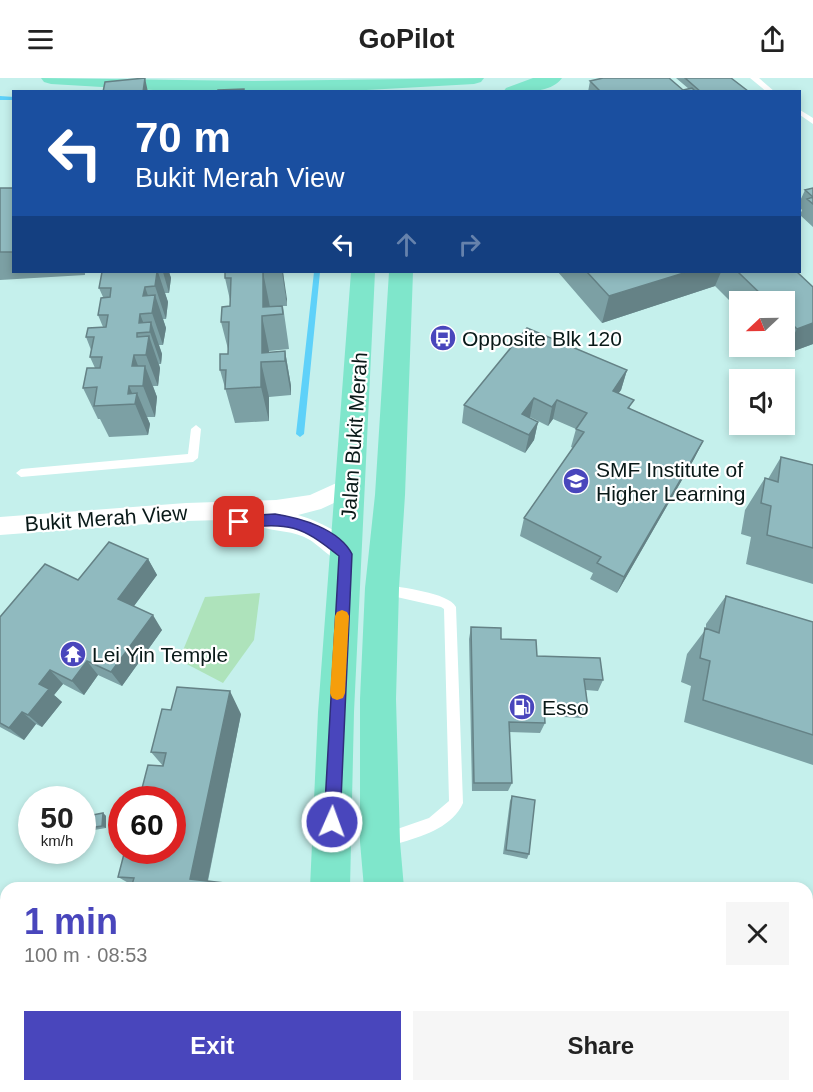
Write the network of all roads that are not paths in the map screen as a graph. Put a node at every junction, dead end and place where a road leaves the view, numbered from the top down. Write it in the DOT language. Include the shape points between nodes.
graph roads {
  1 [pos="51,78"];
  2 [pos="474,78"];
  3 [pos="552,78"];
  4 [pos="754,78"];
  5 [pos="411,83"];
  6 [pos="375,84"];
  7 [pos="211,86"];
  8 [pos="226,90"];
  9 [pos="519,90"];
  10 [pos="769,90"];
  11 [pos="801,113"];
  12 [pos="813,122"];
  13 [pos="363,273"];
  14 [pos="401,273"];
  15 [pos="196,429"];
  16 [pos="21,473"];
  17 [pos="352,484"];
  18 [pos="3,532"];
  19 [pos="346,554"];
  20 [pos="382,588"];
  21 [pos="380,842"];
  22 [pos="330,882"];
  23 [pos="383,882"];
  1 -- 7 [label="main road"];
  2 -- 5 [label="main road"];
  3 -- 9 [label="main road"];
  4 -- 10 [label="lane"];
  5 -- 6 [label="main road"];
  6 -- 7 [label="main road"];
  7 -- 8 [label="main road"];
  11 -- 12 [label="lane"];
  13 -- 17 [label="main road, Jalan Bukit Merah"];
  14 -- 20 [label="main road, Jalan Bukit Merah"];
  15 -- 16 [label="lane" via="193,458"];
  17 -- 18 [label="street, Bukit Merah View" via="313,503 276,509 186,512"];
  17 -- 19 [label="main road, Jalan Bukit Merah"];
  18 -- 19 [label="street, Bukit Merah View" via="275,520 318,531"];
  19 -- 22 [label="main road, Jalan Bukit Merah"];
  20 -- 21 [label="main road, Jalan Bukit Merah" via="378,699"];
  20 -- 21 [label="lane" via="444,602 450,607 456,803 446,817 429,826"];
  21 -- 23 [label="main road, Jalan Bukit Merah"];
}
